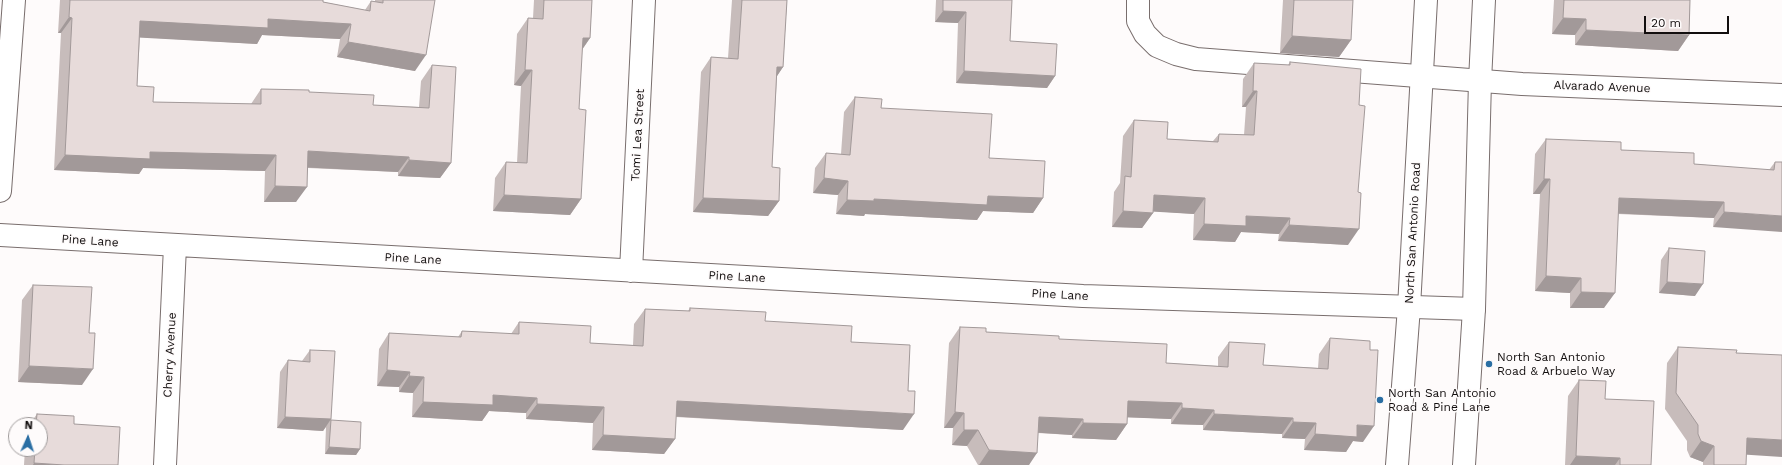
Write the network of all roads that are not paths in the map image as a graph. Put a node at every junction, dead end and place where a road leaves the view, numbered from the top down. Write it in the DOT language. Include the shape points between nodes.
graph roads {
  1 [pos="14,0"];
  2 [pos="644,0"];
  3 [pos="1138,0"];
  4 [pos="1426,0"];
  5 [pos="1484,0"];
  6 [pos="1422,76"];
  7 [pos="1480,81"];
  8 [pos="1782,95"];
  9 [pos="0,191"];
  10 [pos="0,235"];
  11 [pos="175,246"];
  12 [pos="632,271"];
  13 [pos="1409,307"];
  14 [pos="1474,309"];
  15 [pos="165,465"];
  16 [pos="1397,465"];
  17 [pos="1464,465"];
  1 -- 9 [label="street"];
  2 -- 12 [label="street, Tomi Lea Street"];
  3 -- 6 [label="street, Alvarado Avenue" via="1138,21 1145,34 1157,46 1176,54 1196,59"];
  4 -- 6 [label="street, North San Antonio Road"];
  5 -- 7 [label="street"];
  6 -- 7 [label="street, Alvarado Avenue"];
  6 -- 13 [label="street, North San Antonio Road"];
  7 -- 8 [label="street, Alvarado Avenue"];
  7 -- 14 [label="street"];
  10 -- 11 [label="street, Pine Lane"];
  11 -- 12 [label="street, Pine Lane"];
  11 -- 15 [label="street, Cherry Avenue"];
  12 -- 13 [label="street, Pine Lane" via="1083,296"];
  13 -- 14 [label="street, Pine Lane"];
  13 -- 16 [label="street, North San Antonio Road"];
  14 -- 17 [label="street"];
}
